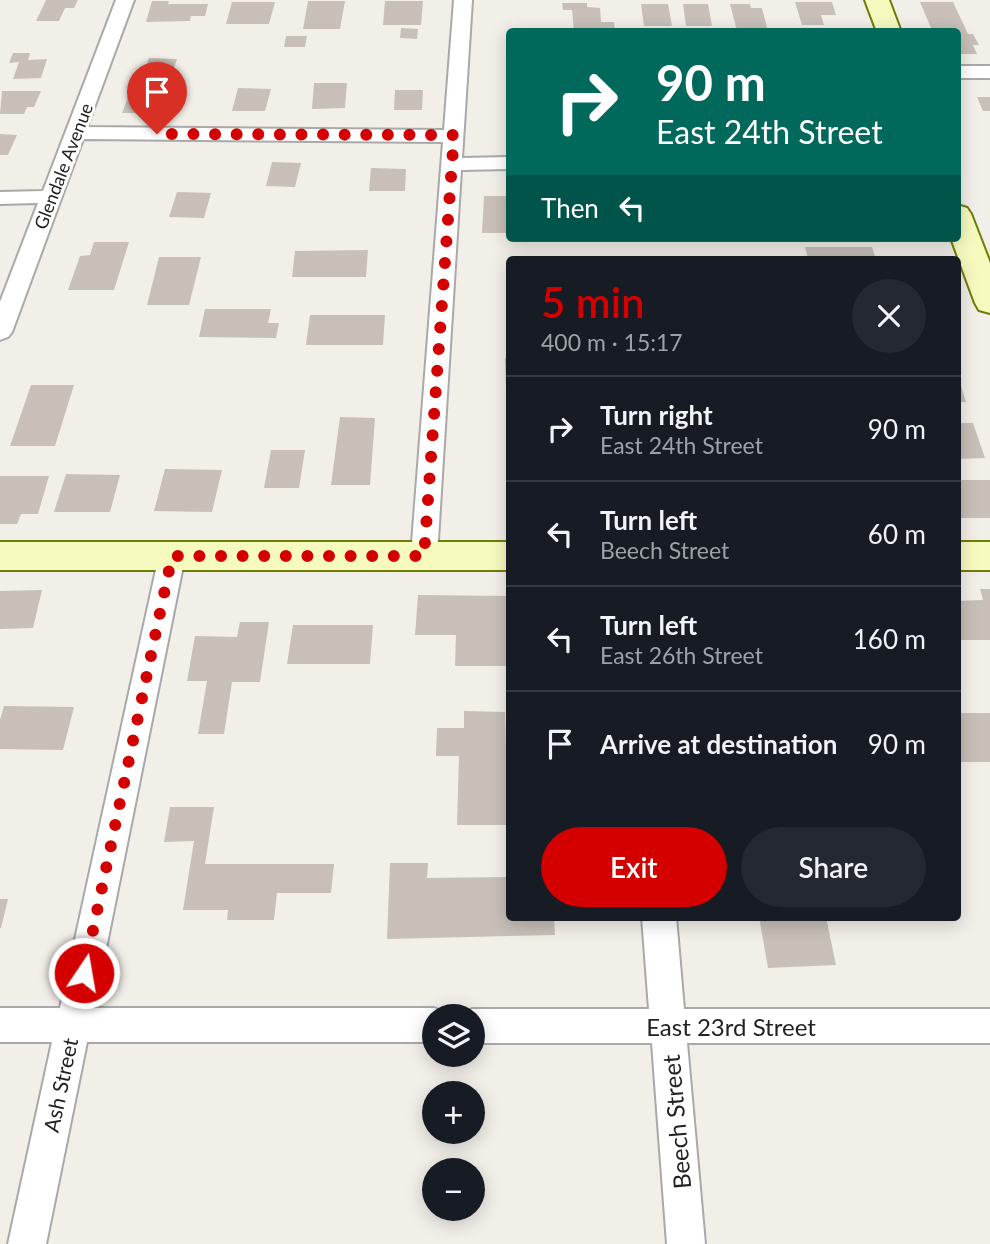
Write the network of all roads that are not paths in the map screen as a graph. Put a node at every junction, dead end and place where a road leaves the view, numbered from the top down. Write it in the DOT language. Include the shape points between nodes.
graph roads {
  1 [pos="125,0"];
  2 [pos="463,0"];
  3 [pos="877,0"];
  4 [pos="888,28"];
  5 [pos="961,72"];
  6 [pos="990,72"];
  7 [pos="76,133"];
  8 [pos="454,135"];
  9 [pos="506,163"];
  10 [pos="452,164"];
  11 [pos="51,197"];
  12 [pos="0,198"];
  13 [pos="961,223"];
  14 [pos="984,268"];
  15 [pos="990,303"];
  16 [pos="0,332"];
  17 [pos="0,556"];
  18 [pos="172,556"];
  19 [pos="424,556"];
  20 [pos="506,556"];
  21 [pos="961,556"];
  22 [pos="990,556"];
  23 [pos="659,921"];
  24 [pos="0,1025"];
  25 [pos="73,1025"];
  26 [pos="422,1026"];
  27 [pos="485,1026"];
  28 [pos="668,1026"];
  29 [pos="990,1026"];
  30 [pos="27,1244"];
  31 [pos="686,1244"];
  1 -- 7 [label="street, Glendale Avenue"];
  2 -- 8 [label="street"];
  3 -- 4 [label="main road"];
  5 -- 6 [label="street"];
  7 -- 8 [label="street"];
  7 -- 11 [label="street, Glendale Avenue"];
  8 -- 10 [label="street"];
  9 -- 10 [label="street"];
  10 -- 19 [label="street"];
  11 -- 12 [label="street"];
  11 -- 16 [label="street, Glendale Avenue"];
  13 -- 14 [label="main road"];
  14 -- 15 [label="main road"];
  17 -- 18 [label="main road"];
  18 -- 19 [label="main road"];
  18 -- 25 [label="street, Ash Street"];
  19 -- 20 [label="main road"];
  21 -- 22 [label="main road"];
  23 -- 28 [label="street, Beech Street"];
  24 -- 25 [label="street"];
  25 -- 26 [label="street"];
  25 -- 30 [label="street, Ash Street"];
  27 -- 28 [label="street, East 23rd Street"];
  28 -- 29 [label="street, East 23rd Street"];
  28 -- 31 [label="street, Beech Street"];
}
